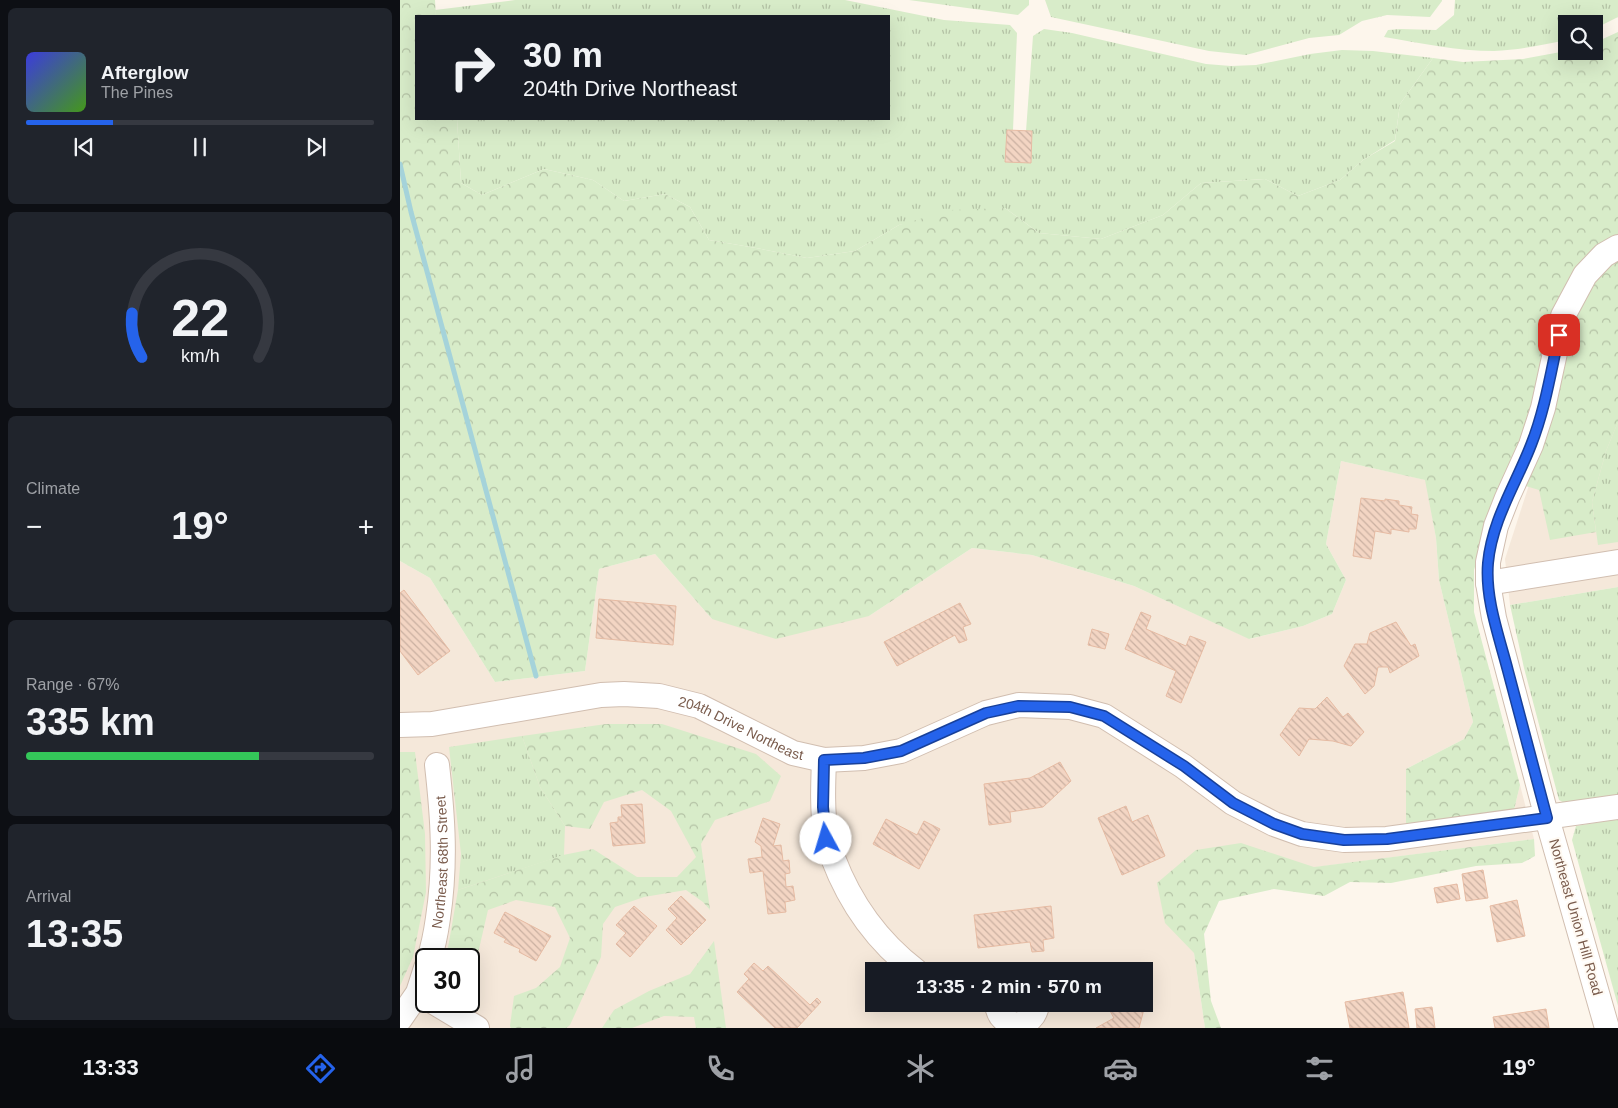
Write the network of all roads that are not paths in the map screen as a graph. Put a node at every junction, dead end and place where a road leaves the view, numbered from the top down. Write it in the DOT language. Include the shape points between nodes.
graph roads {
  1 [pos="1618,247"];
  2 [pos="1618,562"];
  3 [pos="1488,583"];
  4 [pos="400,725"];
  5 [pos="824,760"];
  6 [pos="437,765"];
  7 [pos="1618,807"];
  8 [pos="1547,818"];
  9 [pos="434,948"];
  10 [pos="905,962"];
  11 [pos="415,1006"];
  12 [pos="999,1012"];
  13 [pos="1035,1012"];
  14 [pos="452,1013"];
  15 [pos="400,1019"];
  16 [pos="477,1028"];
  17 [pos="1607,1028"];
  1 -- 3 [label="street, Northeast Union Hill Road" via="1604,255 1585,275 1563,316 1543,408 1531,445 1496,526 1488,562"];
  2 -- 3 [label="street"];
  3 -- 8 [label="street, Northeast Union Hill Road" via="1494,618"];
  4 -- 5 [label="street, 204th Drive Northeast" via="432,724 601,695 659,696 699,706 793,753"];
  5 -- 8 [label="street, 204th Drive Northeast" via="864,758 901,751 986,713 1018,706 1070,707 1104,716 1184,766 1233,803 1302,834 1344,840 1387,839"];
  5 -- 10 [label="street" via="826,839 840,878 868,924"];
  6 -- 9 [label="street, Northeast 68th Street" via="444,847 443,888"];
  7 -- 8 [label="street, 204th Drive Northeast"];
  8 -- 17 [label="street, Northeast Union Hill Road"];
  11 -- 15 [label="street"];
  12 -- 13 [label="street" via="1004,1020 1016,1025 1029,1020"];
  14 -- 16 [label="street"];
}
